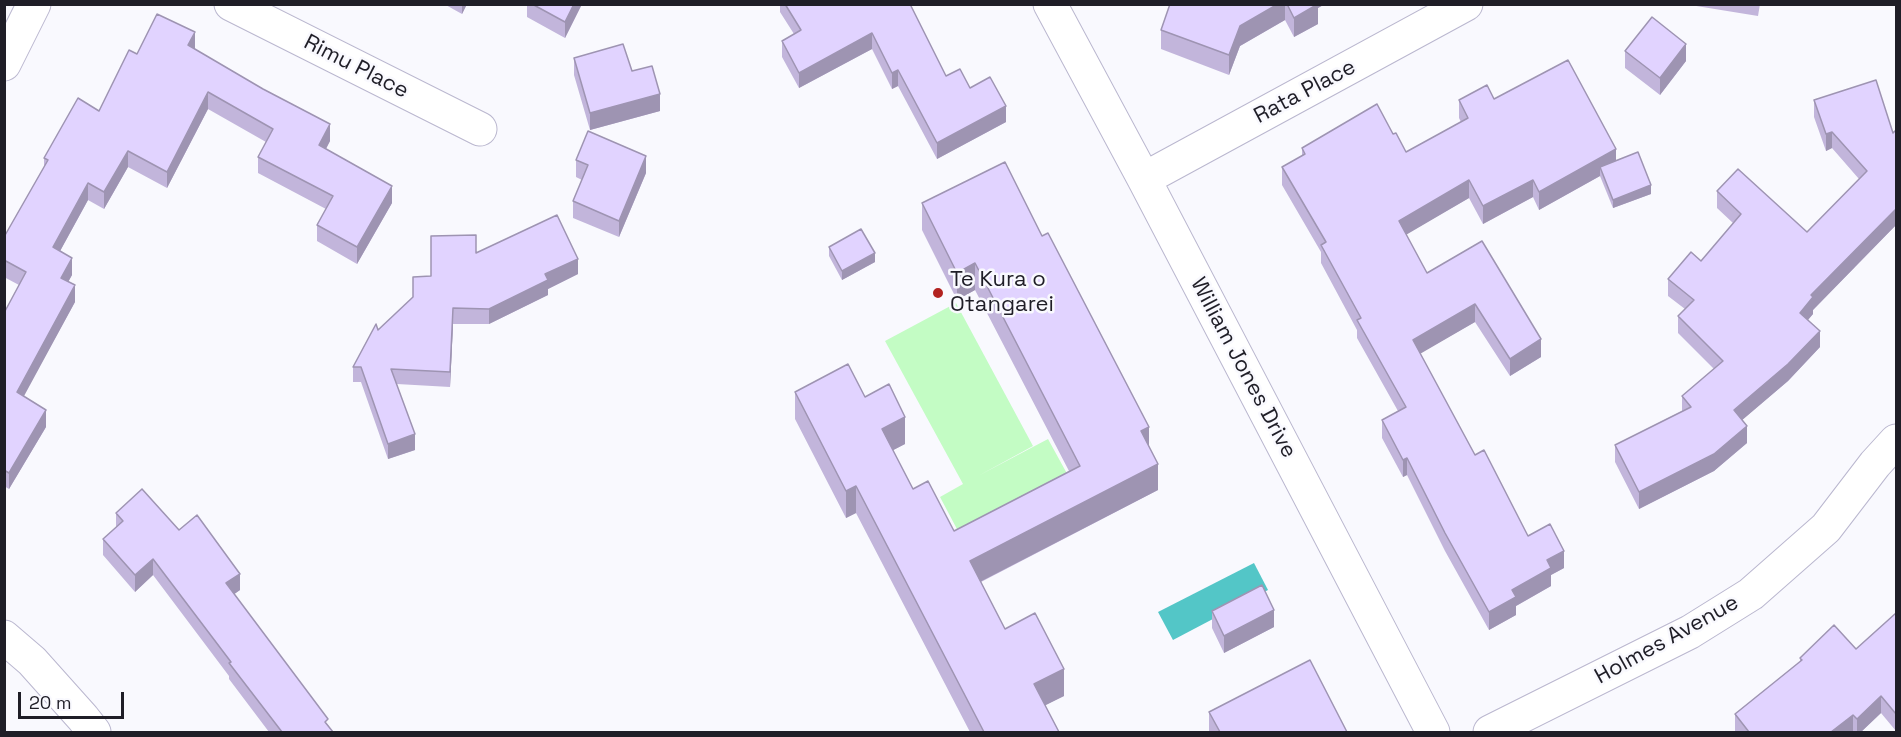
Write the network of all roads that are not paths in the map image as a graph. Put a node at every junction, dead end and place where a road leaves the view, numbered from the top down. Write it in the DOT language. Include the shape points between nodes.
graph roads {
  1 [pos="34,4"];
  2 [pos="231,4"];
  3 [pos="1050,4"];
  4 [pos="1466,4"];
  5 [pos="4,64"];
  6 [pos="480,129"];
  7 [pos="1144,179"];
  8 [pos="1896,441"];
  9 [pos="4,637"];
  10 [pos="94,732"];
  11 [pos="1433,732"];
  12 [pos="1490,732"];
  1 -- 5 [label="street"];
  2 -- 6 [label="street, Rimu Place"];
  3 -- 7 [label="street, William Jones Drive"];
  4 -- 7 [label="street, Rata Place"];
  7 -- 11 [label="street, William Jones Drive"];
  8 -- 12 [label="street, Holmes Avenue" via="1826,528 1751,594 1690,632"];
  9 -- 10 [label="street" via="32,661"];
}
